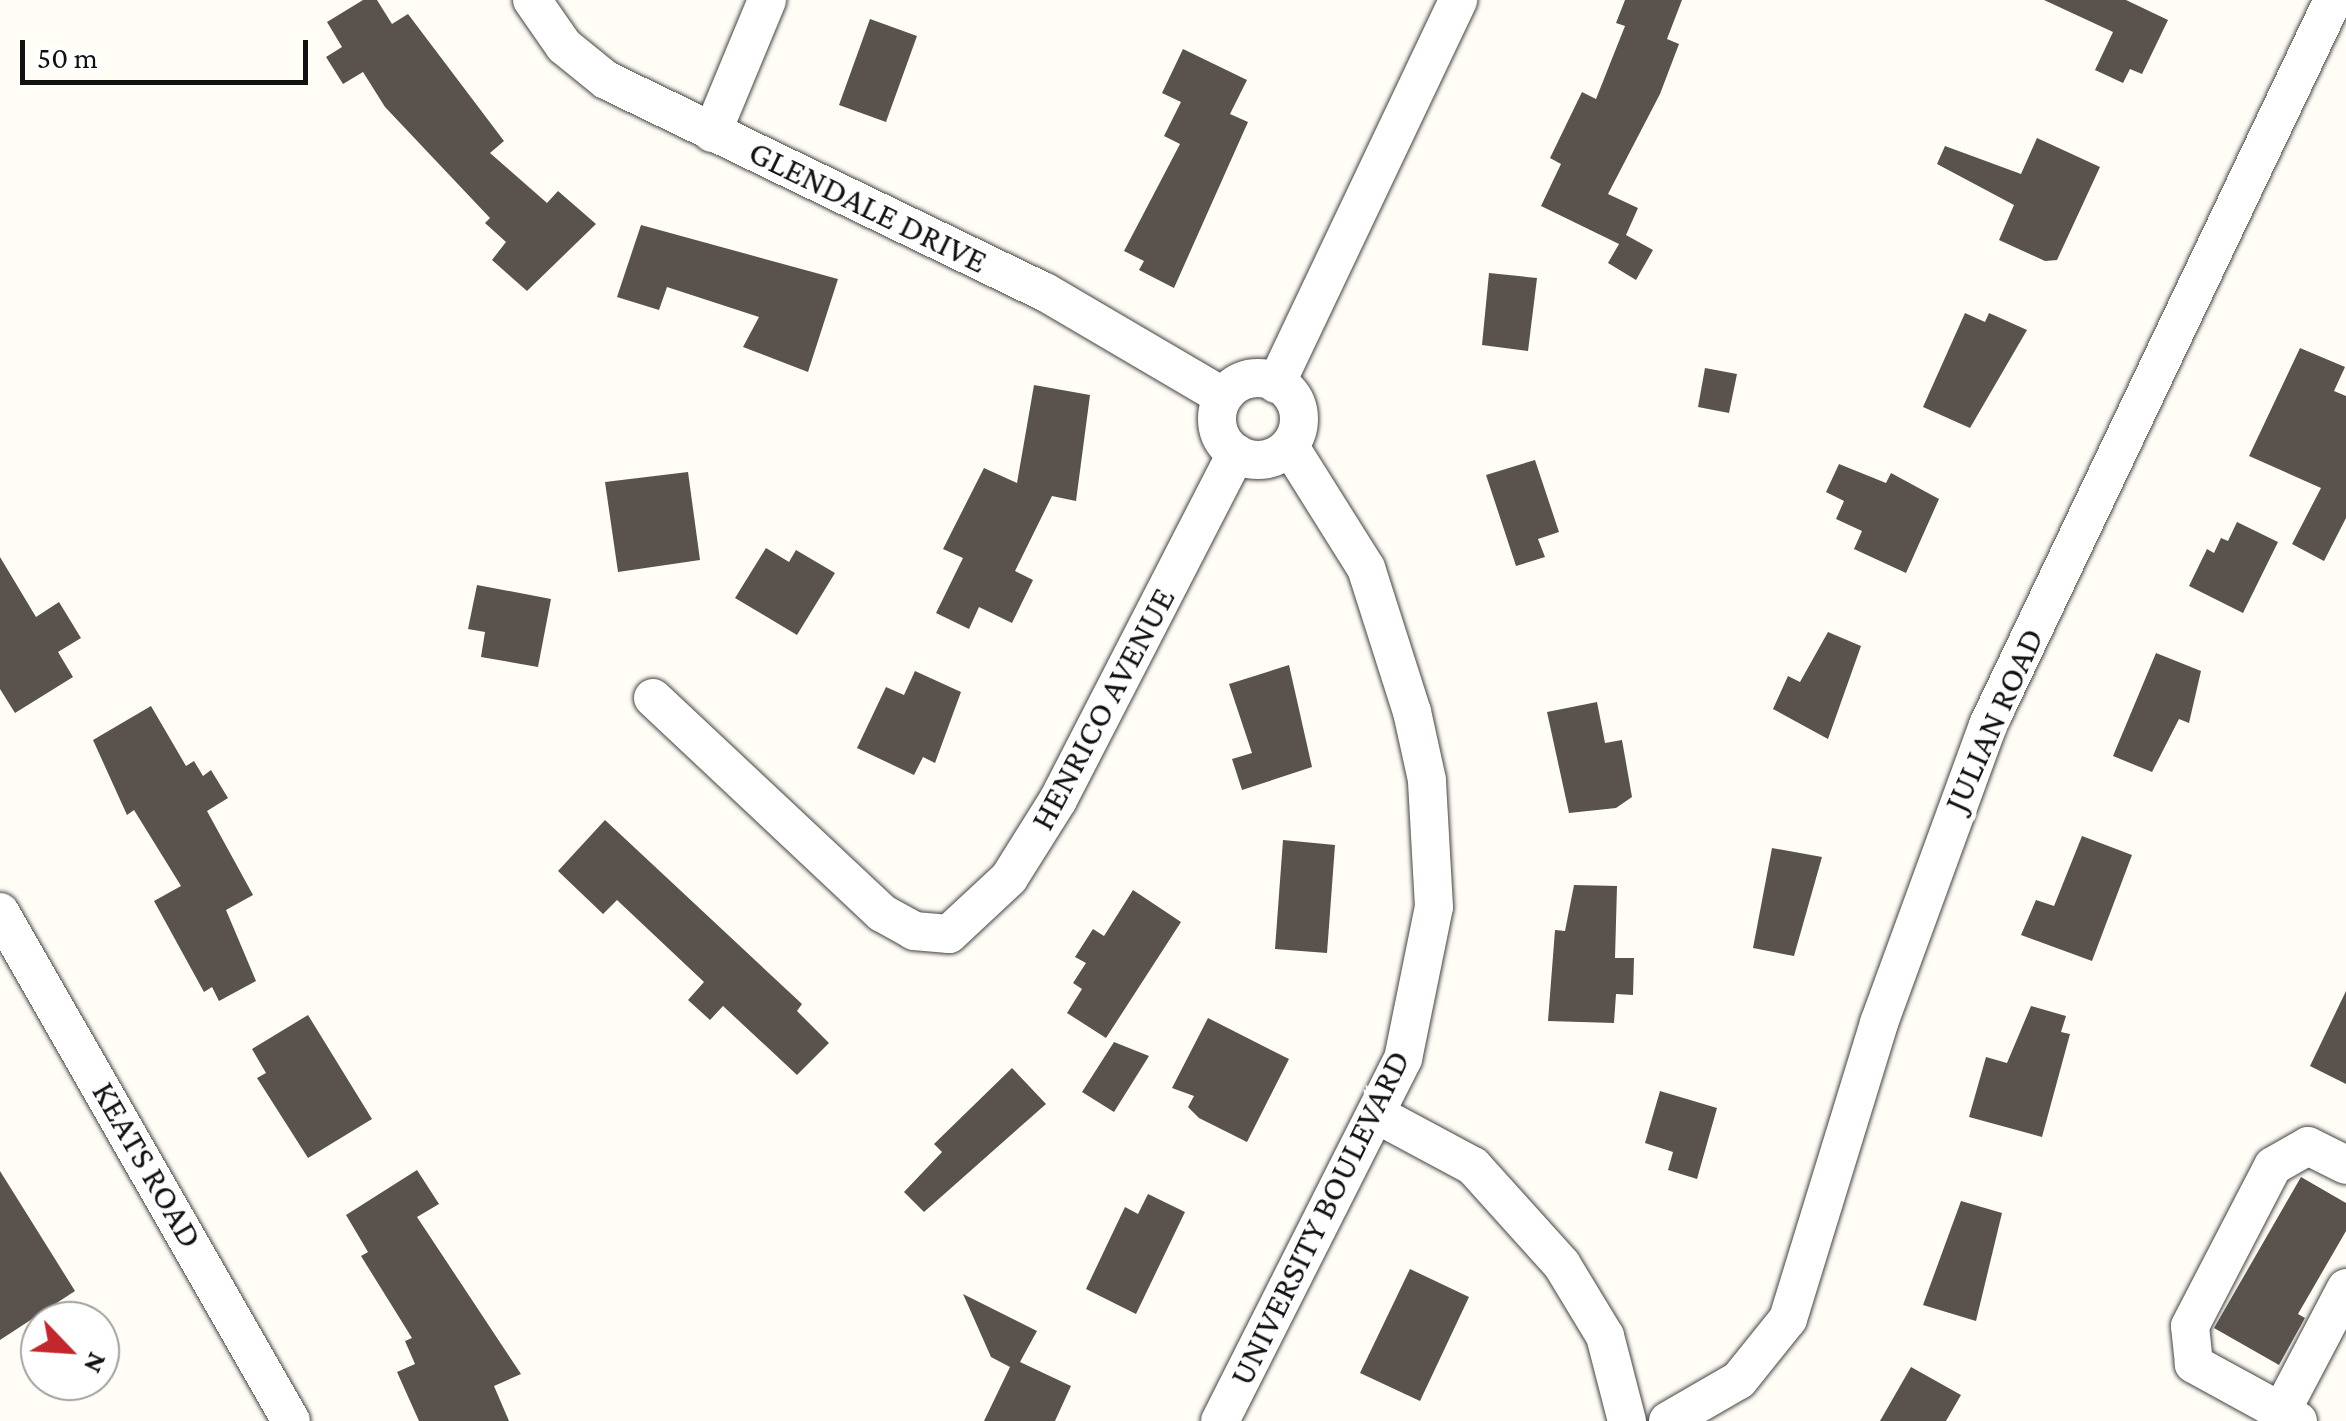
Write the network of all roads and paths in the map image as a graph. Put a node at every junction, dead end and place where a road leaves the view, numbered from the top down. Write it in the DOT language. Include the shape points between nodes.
graph roads {
  1 [pos="532,0"];
  2 [pos="767,0"];
  3 [pos="1458,0"];
  4 [pos="2333,0"];
  5 [pos="712,133"];
  6 [pos="1276,384"];
  7 [pos="1222,396"];
  8 [pos="1290,446"];
  9 [pos="1236,453"];
  10 [pos="653,698"];
  11 [pos="0,912"];
  12 [pos="1376,1114"];
  13 [pos="2346,1165"];
  14 [pos="2346,1288"];
  15 [pos="2289,1416"];
  16 [pos="290,1421"];
  17 [pos="1220,1421"];
  18 [pos="1627,1421"];
  19 [pos="1668,1421"];
  1 -- 5 [label="street, GLENDALE DRIVE" via="564,46 606,80"];
  2 -- 5 [label="street"];
  3 -- 6 [label="street"];
  4 -- 19 [label="street, JULIAN ROAD" via="1988,726 1879,1022 1788,1319 1739,1380"];
  5 -- 7 [label="street, GLENDALE DRIVE" via="1045,292"];
  6 -- 7 [label="street" via="1248,378"];
  6 -- 8 [label="street" via="1299,410"];
  7 -- 9 [label="street" via="1217,424"];
  8 -- 9 [label="street" via="1264,461"];
  8 -- 12 [label="street, UNIVERSITY BOULEVARD" via="1366,568 1428,780 1434,875 1422,990"];
  9 -- 10 [label="street, HENRICO AVENUE" via="1058,800 1009,878 975,916 937,936 882,913"];
  11 -- 16 [label="street, KEATS ROAD"];
  12 -- 17 [label="street, UNIVERSITY BOULEVARD"];
  12 -- 18 [label="street" via="1474,1166 1562,1265 1605,1336"];
  13 -- 15 [label="street" via="2308,1146 2273,1166 2190,1326 2194,1364"];
  14 -- 15 [label="street"];
}
